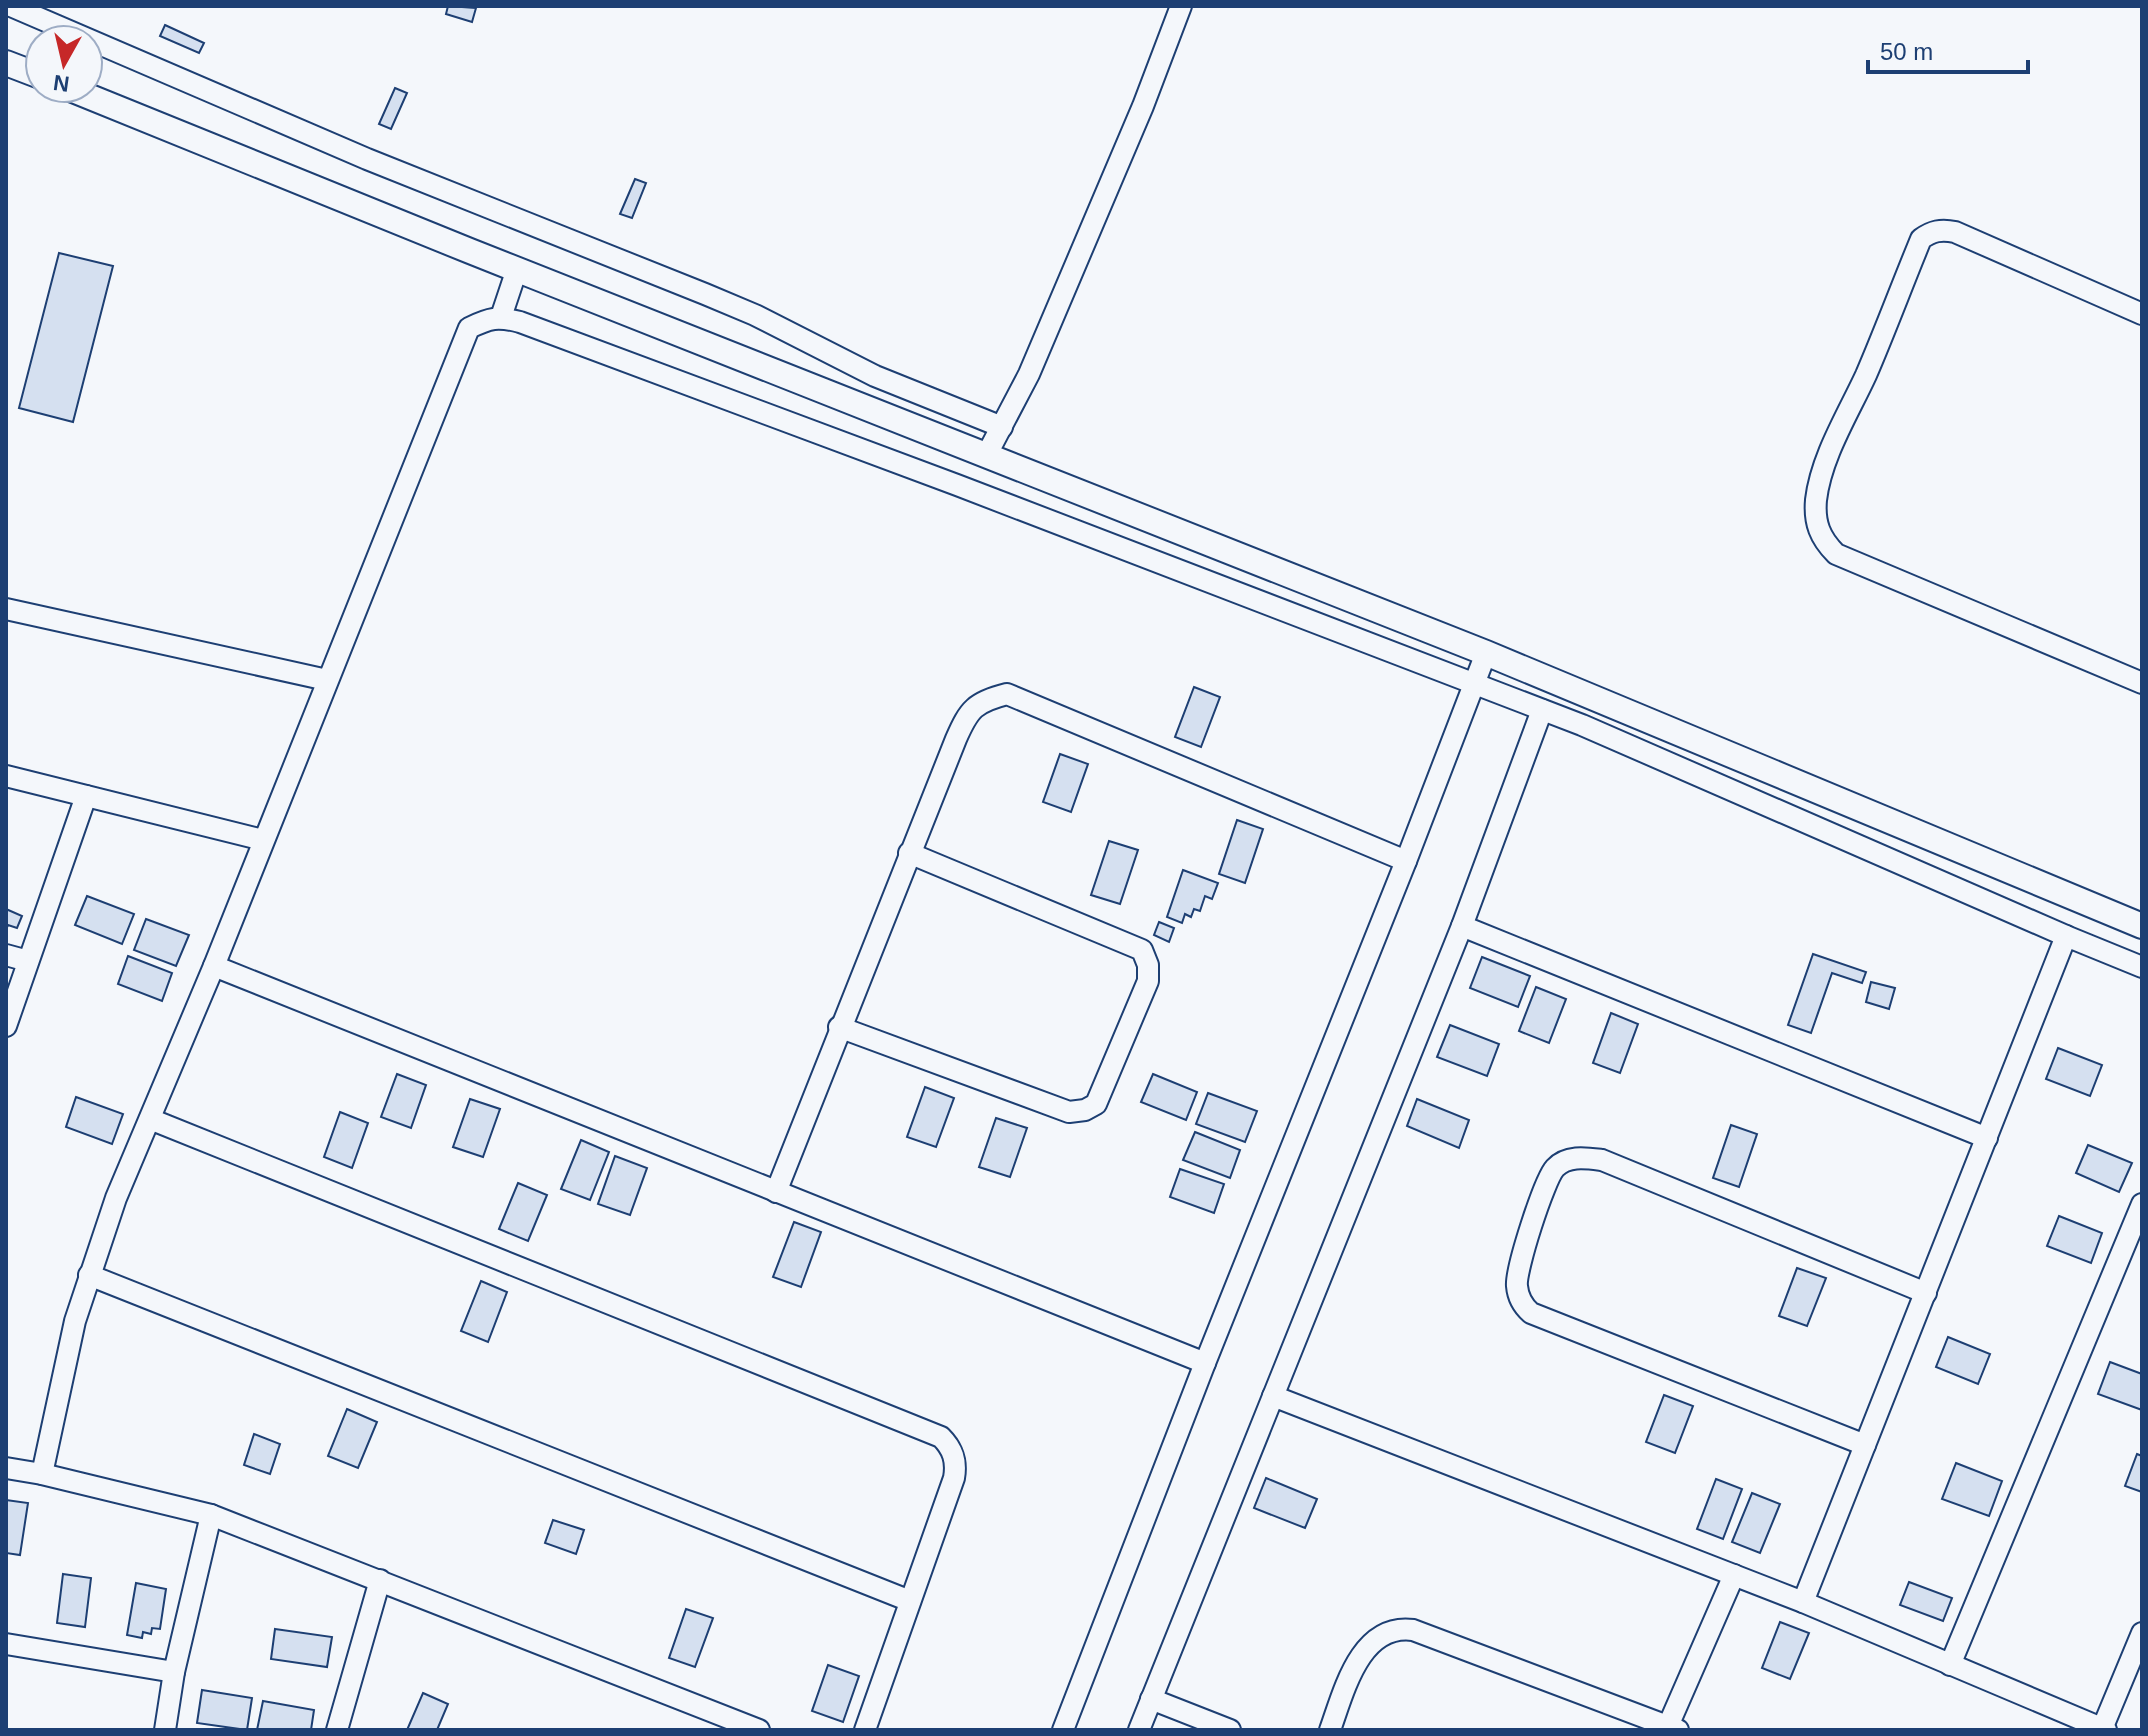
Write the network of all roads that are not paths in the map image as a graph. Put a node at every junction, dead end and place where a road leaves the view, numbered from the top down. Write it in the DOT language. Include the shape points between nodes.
graph roads {
  1 [pos="11,6"];
  2 [pos="1181,6"];
  3 [pos="104,103"];
  4 [pos="517,269"];
  5 [pos="2142,314"];
  6 [pos="501,317"];
  7 [pos="1002,427"];
  8 [pos="986,456"];
  9 [pos="6,609"];
  10 [pos="1486,653"];
  11 [pos="327,680"];
  12 [pos="2142,683"];
  13 [pos="1475,685"];
  14 [pos="1542,710"];
  15 [pos="6,776"];
  16 [pos="86,796"];
  17 [pos="263,840"];
  18 [pos="909,853"];
  19 [pos="1406,861"];
  20 [pos="1462,926"];
  21 [pos="2142,926"];
  22 [pos="2066,936"];
  23 [pos="6,955"];
  24 [pos="28,961"];
  25 [pos="214,966"];
  26 [pos="2142,967"];
  27 [pos="6,1026"];
  28 [pos="839,1027"];
  29 [pos="150,1119"];
  30 [pos="1987,1138"];
  31 [pos="776,1192"];
  32 [pos="2142,1204"];
  33 [pos="89,1275"];
  34 [pos="1926,1293"];
  35 [pos="1205,1363"];
  36 [pos="1273,1396"];
  37 [pos="1865,1445"];
  38 [pos="6,1468"];
  39 [pos="42,1474"];
  40 [pos="211,1515"];
  41 [pos="1734,1575"];
  42 [pos="380,1580"];
  43 [pos="910,1601"];
  44 [pos="1803,1602"];
  45 [pos="2142,1633"];
  46 [pos="6,1644"];
  47 [pos="1950,1665"];
  48 [pos="174,1672"];
  49 [pos="1151,1699"];
  50 [pos="1673,1728"];
  51 [pos="2104,1729"];
  52 [pos="165,1730"];
  53 [pos="337,1730"];
  54 [pos="759,1730"];
  55 [pos="865,1730"];
  56 [pos="1063,1730"];
  57 [pos="1139,1730"];
  58 [pos="1230,1730"];
  59 [pos="1330,1730"];
  1 -- 7 [label="street" via="381,165 755,315 875,376"];
  2 -- 7 [label="street" via="1029,374"];
  3 -- 4 [label="street"];
  4 -- 6 [label="street"];
  4 -- 8 [label="street"];
  5 -- 12 [label="street" via="1955,232 1929,234 1921,239 1829,454 1816,497 1819,532 1836,554"];
  6 -- 11 [label="street" via="469,328"];
  6 -- 13 [label="street" via="957,485"];
  7 -- 8 [label="street"];
  8 -- 10 [label="street"];
  9 -- 11 [label="street"];
  10 -- 13 [label="street"];
  10 -- 21 [label="street"];
  11 -- 17 [label="street"];
  13 -- 14 [label="street"];
  13 -- 19 [label="street"];
  14 -- 20 [label="street"];
  14 -- 22 [label="street"];
  15 -- 16 [label="street"];
  16 -- 17 [label="street"];
  16 -- 24 [label="street"];
  17 -- 25 [label="street"];
  18 -- 19 [label="street" via="968,713 985,700 1007,694"];
  18 -- 28 [label="street"];
  18 -- 28 [label="street" via="1142,950 1148,981 1096,1104 1085,1110 1069,1112"];
  19 -- 35 [label="street"];
  20 -- 30 [label="street"];
  20 -- 36 [label="street"];
  22 -- 26 [label="street"];
  22 -- 30 [label="street"];
  23 -- 24 [label="street"];
  24 -- 27 [label="street"];
  25 -- 29 [label="street"];
  25 -- 31 [label="street"];
  28 -- 31 [label="street"];
  29 -- 33 [label="street"];
  29 -- 43 [label="street" via="941,1437 954,1456 954,1478"];
  30 -- 34 [label="street"];
  31 -- 35 [label="street"];
  32 -- 47 [label="street"];
  33 -- 39 [label="street"];
  33 -- 43 [label="street"];
  34 -- 37 [label="street"];
  34 -- 37 [label="street" via="1602,1160 1566,1160 1548,1182 1516,1283 1520,1300 1531,1313"];
  35 -- 56 [label="street"];
  36 -- 41 [label="street"];
  36 -- 49 [label="street"];
  37 -- 44 [label="street"];
  38 -- 39 [label="street"];
  39 -- 40 [label="street"];
  40 -- 42 [label="street"];
  40 -- 48 [label="street"];
  41 -- 44 [label="street"];
  41 -- 50 [label="street"];
  42 -- 53 [label="street"];
  42 -- 54 [label="street"];
  43 -- 55 [label="street"];
  44 -- 47 [label="street"];
  45 -- 51 [label="street"];
  46 -- 48 [label="street"];
  47 -- 51 [label="street"];
  48 -- 52 [label="street"];
  49 -- 57 [label="street"];
  49 -- 58 [label="street"];
  50 -- 59 [label="street" via="1403,1629 1373,1640 1348,1682"];
}
